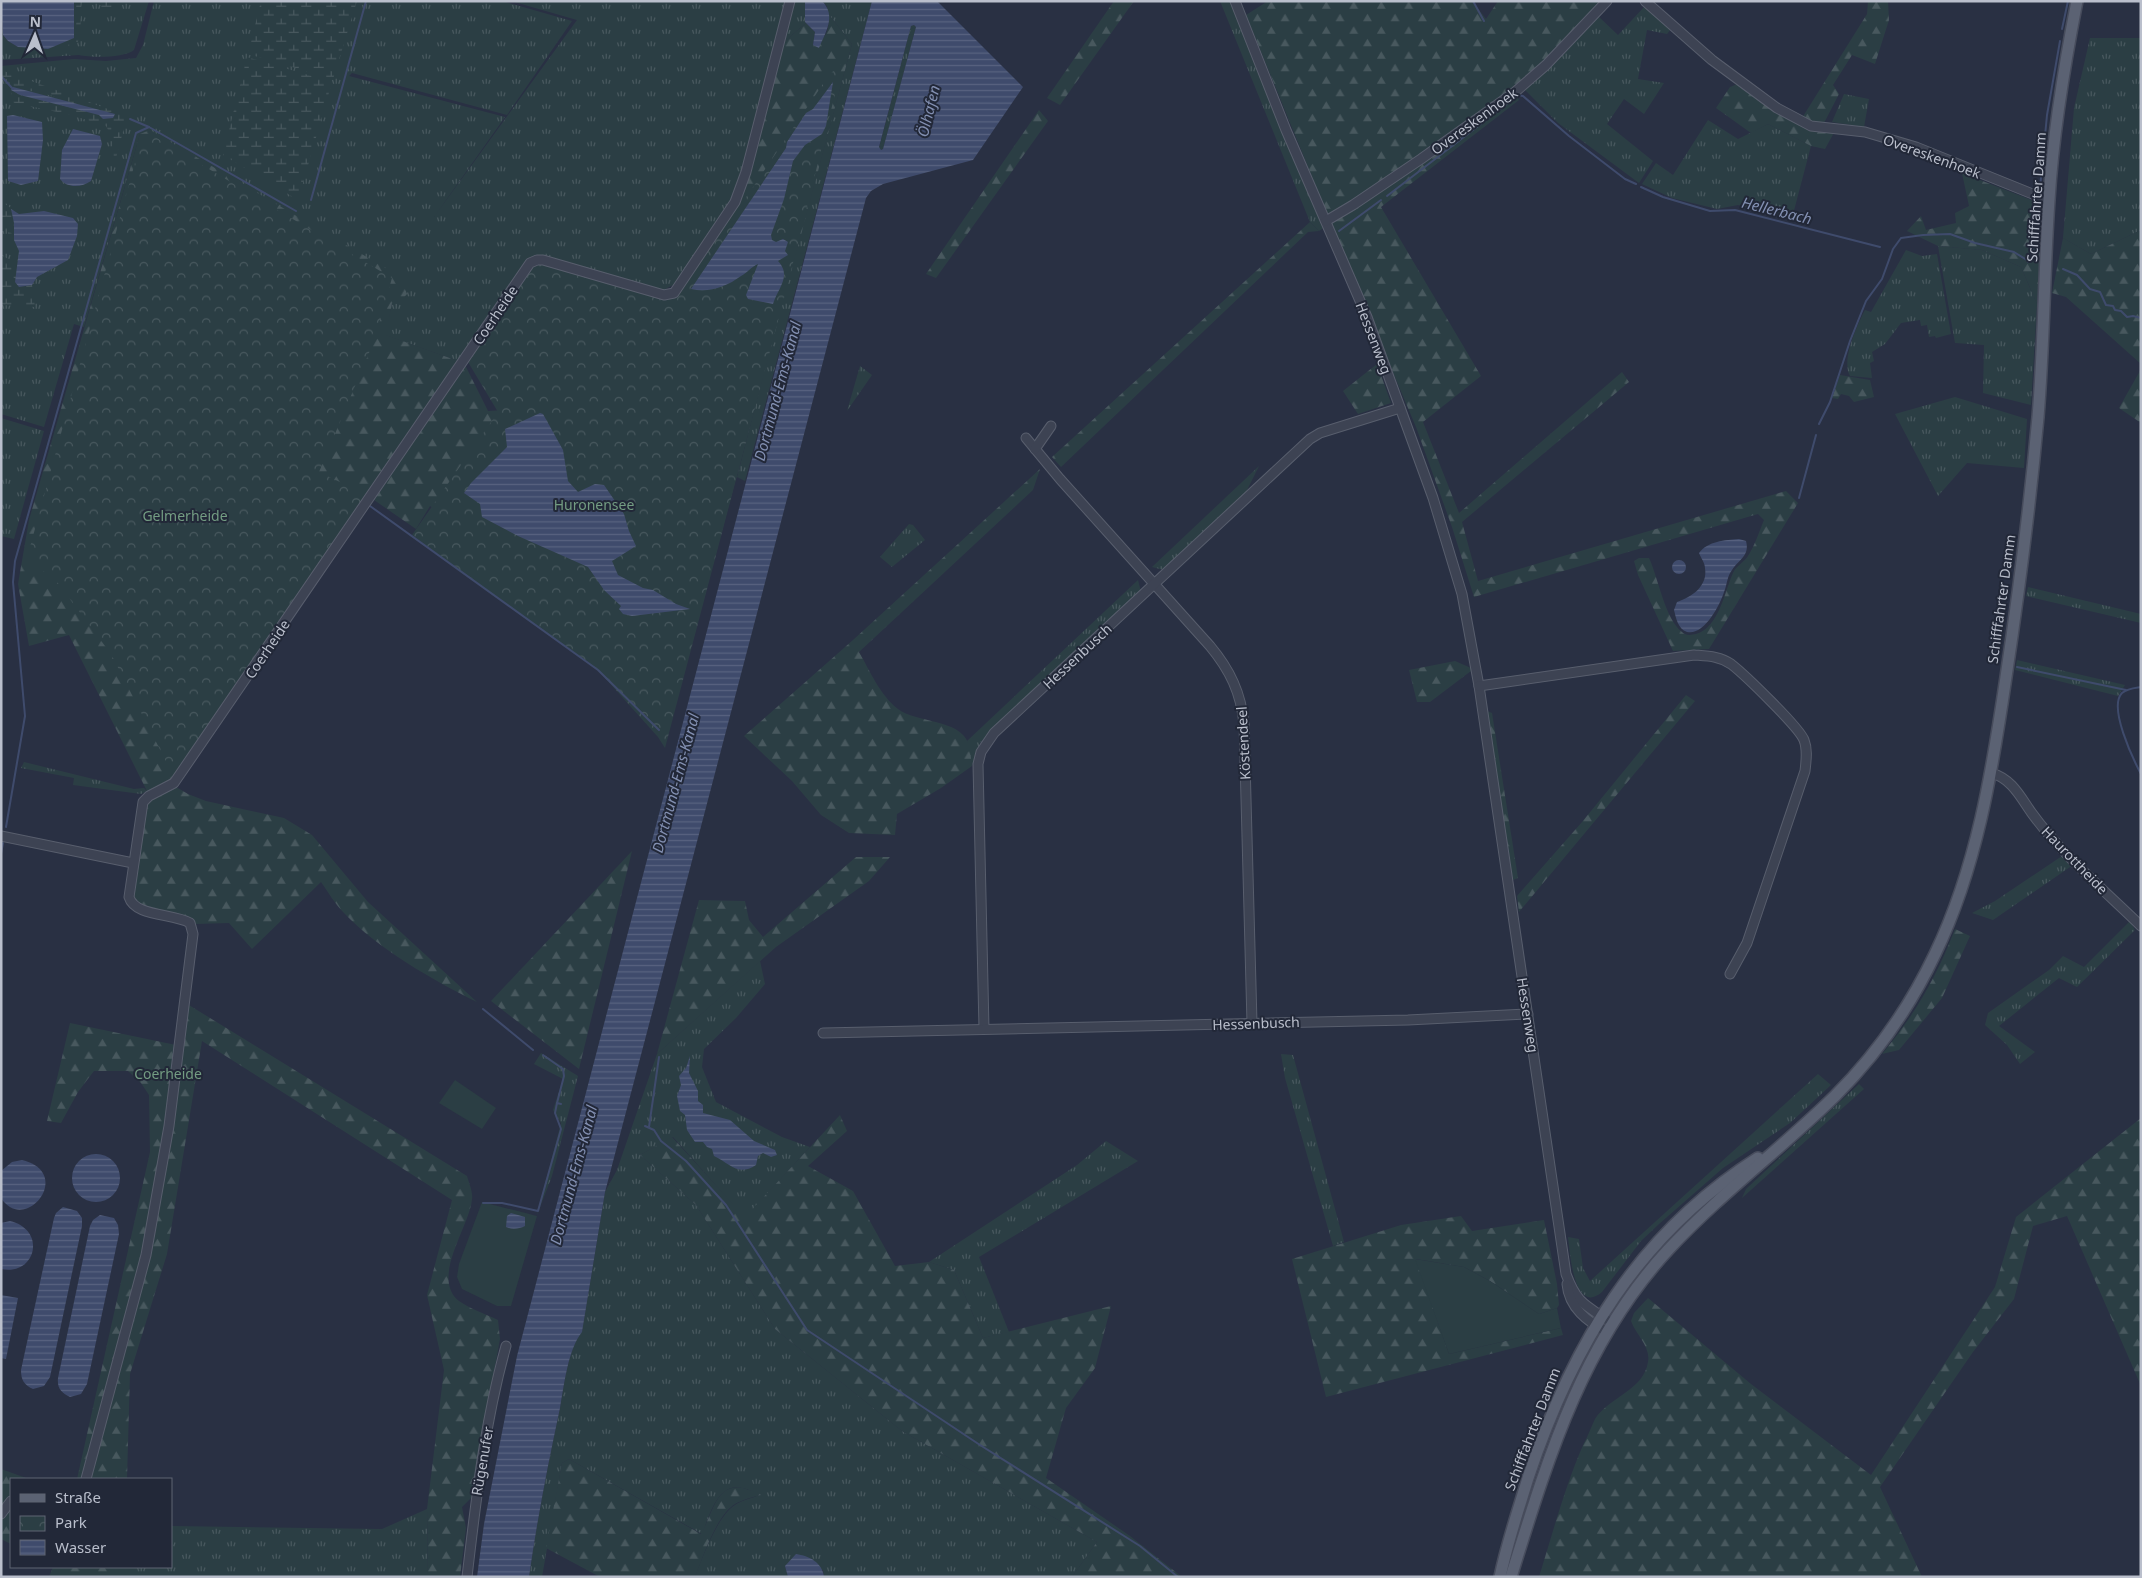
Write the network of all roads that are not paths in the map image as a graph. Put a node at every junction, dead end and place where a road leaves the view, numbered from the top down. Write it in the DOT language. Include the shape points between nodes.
graph roads {
  1 [pos="790,1"];
  2 [pos="1235,1"];
  3 [pos="1607,1"];
  4 [pos="1645,1"];
  5 [pos="2077,1"];
  6 [pos="2049,198"];
  7 [pos="1326,220"];
  8 [pos="1400,408"];
  9 [pos="1051,426"];
  10 [pos="1026,438"];
  11 [pos="1035,449"];
  12 [pos="1154,586"];
  13 [pos="1479,686"];
  14 [pos="1992,773"];
  15 [pos="1,836"];
  16 [pos="133,863"];
  17 [pos="2141,926"];
  18 [pos="1730,974"];
  19 [pos="1528,1014"];
  20 [pos="1252,1023"];
  21 [pos="984,1029"];
  22 [pos="823,1033"];
  23 [pos="1787,1140"];
  24 [pos="1598,1321"];
  25 [pos="1610,1328"];
  26 [pos="506,1346"];
  27 [pos="86,1478"];
  28 [pos="10,1502"];
  29 [pos="1,1514"];
  30 [pos="467,1577"];
  31 [pos="1500,1577"];
  32 [pos="1511,1577"];
  1 -- 16 [label="street, Coerheide" via="746,172 735,202 674,292 664,295 543,260 530,264 174,783 144,799"];
  2 -- 7 [label="street, Hessenweg"];
  3 -- 7 [label="street, Overeskenhoek" via="1546,65 1515,92 1414,164"];
  4 -- 6 [label="street, Overeskenhoek" via="1712,60 1777,108 1811,126 1865,132 1916,147"];
  5 -- 6 [label="main road, Schifffahrter Damm" via="2057,117"];
  6 -- 14 [label="main road, Schifffahrter Damm" via="2038,417 2019,588"];
  7 -- 8 [label="street, Hessenweg" via="1367,317"];
  8 -- 12 [label="street, Hessenbusch" via="1310,439"];
  8 -- 13 [label="street, Hessenweg" via="1453,561"];
  9 -- 11 [label="street"];
  10 -- 11 [label="street, Köstendeel"];
  11 -- 12 [label="street, Köstendeel" via="1140,566"];
  12 -- 20 [label="street, Köstendeel" via="1225,664 1241,699"];
  12 -- 21 [label="street, Hessenbusch" via="994,733 981,752 978,764"];
  13 -- 18 [label="street" via="1694,655 1711,656 1731,664 1787,717 1804,738 1805,771 1747,941"];
  13 -- 19 [label="street, Hessenweg"];
  14 -- 17 [label="street, Haurottheide" via="2002,776 2012,785 2047,834"];
  14 -- 23 [label="main road, Schifffahrter Damm" via="1975,847 1958,901 1920,983 1889,1032 1854,1075"];
  15 -- 16 [label="street"];
  16 -- 27 [label="street, Coerheide" via="131,904 138,909 183,919 190,923 193,934 169,1126 146,1255"];
  19 -- 20 [label="street, Hessenbusch"];
  19 -- 24 [label="street, Hessenweg" via="1566,1274 1580,1302"];
  20 -- 21 [label="street, Hessenbusch"];
  21 -- 22 [label="street, Hessenbusch"];
  23 -- 24 [label="main road, Schifffahrter Damm" via="1719,1185 1689,1210 1641,1262"];
  23 -- 25 [label="main road, Schifffahrter Damm" via="1667,1251"];
  24 -- 25 [label="street, Hessenweg"];
  24 -- 31 [label="main road, Schifffahrter Damm" via="1571,1368 1540,1443"];
  25 -- 32 [label="main road, Schifffahrter Damm" via="1586,1368 1561,1425"];
  26 -- 30 [label="street, Rügenufer" via="487,1431"];
  28 -- 29 [label="street"];
}
